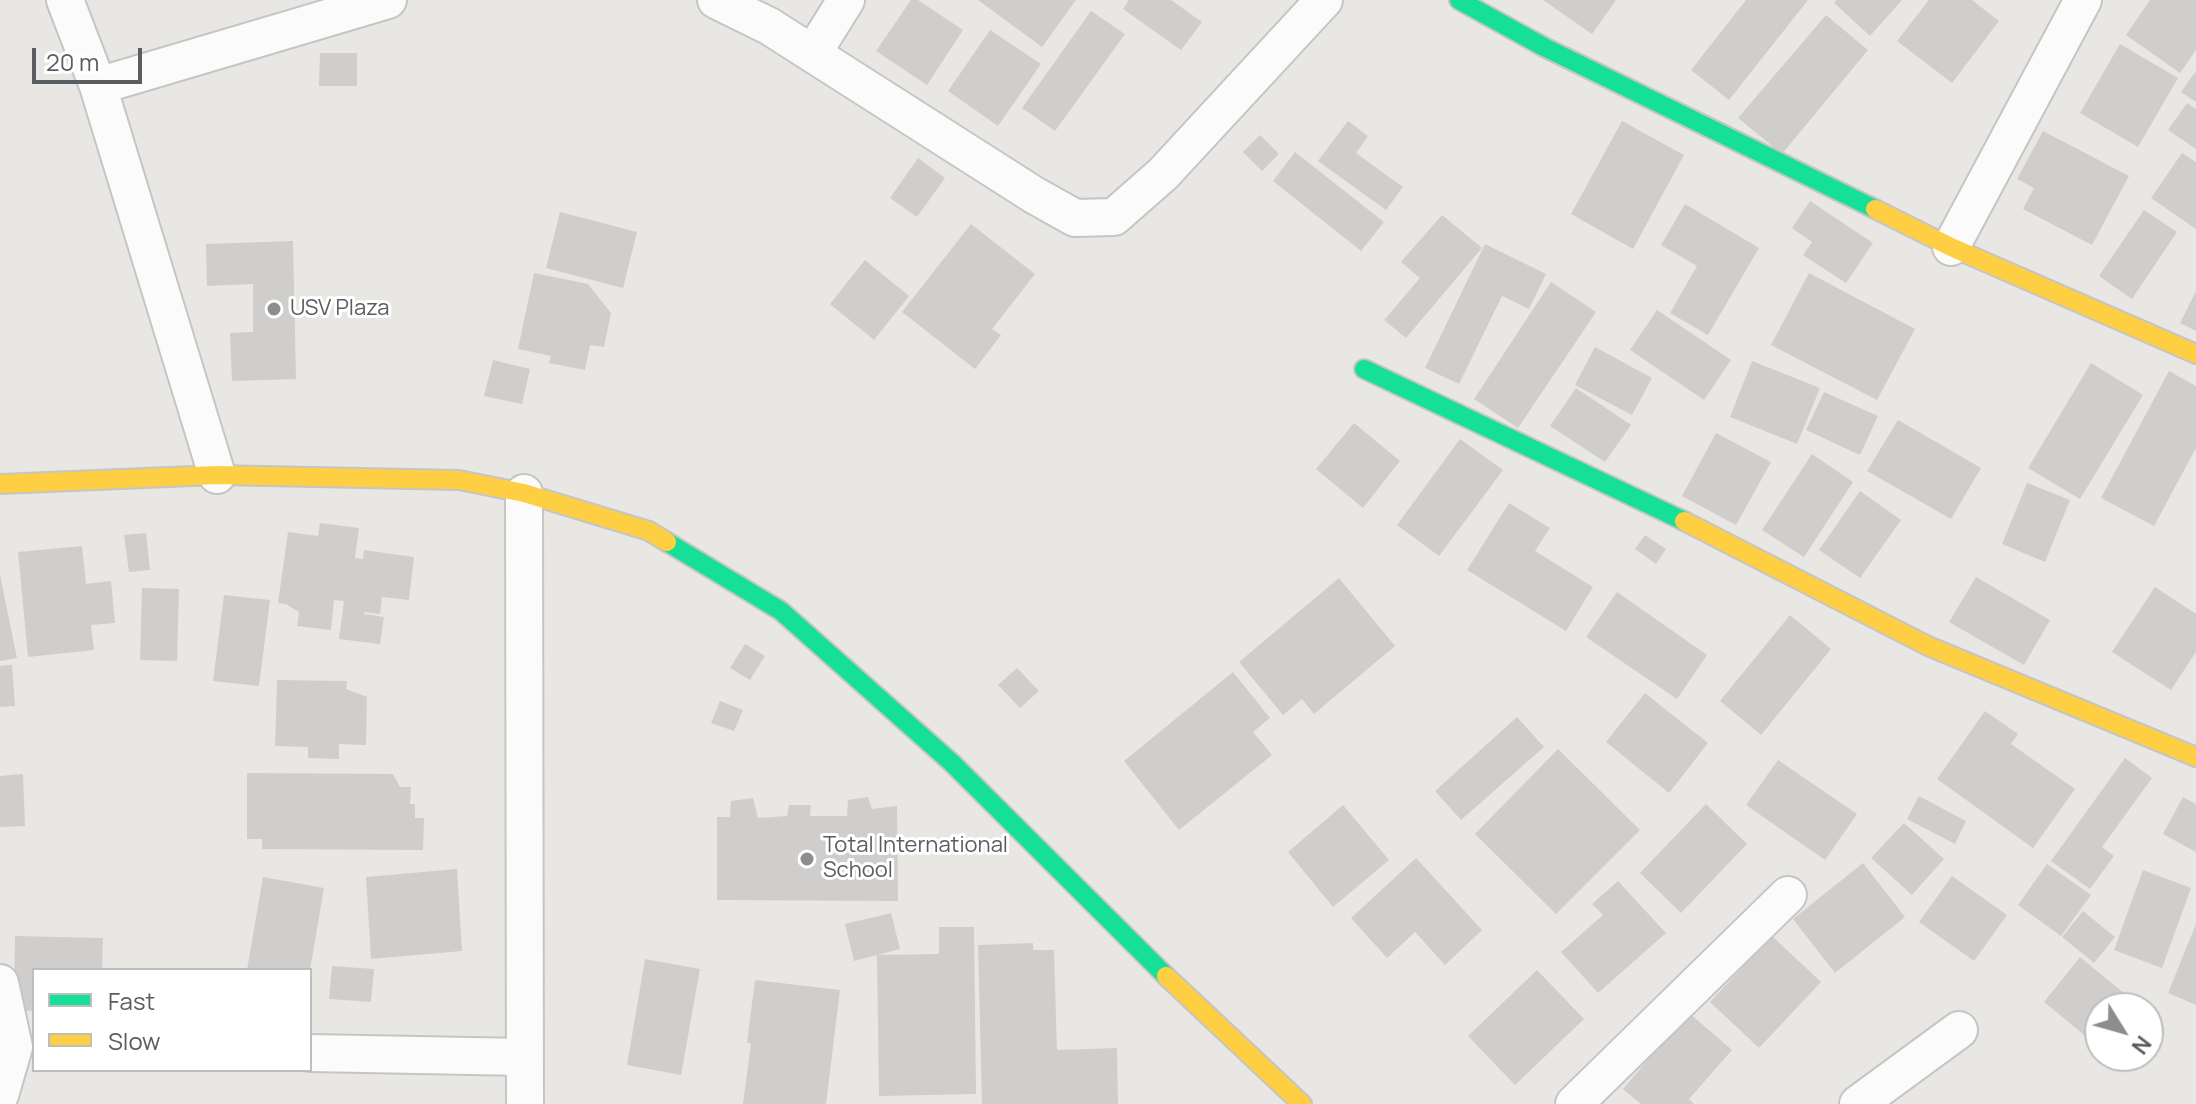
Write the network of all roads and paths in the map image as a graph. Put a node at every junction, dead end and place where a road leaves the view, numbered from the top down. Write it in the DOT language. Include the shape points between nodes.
graph roads {
  1 [pos="65,0"];
  2 [pos="388,0"];
  3 [pos="716,0"];
  4 [pos="846,0"];
  5 [pos="1324,0"];
  6 [pos="1459,0"];
  7 [pos="2083,0"];
  8 [pos="813,53"];
  9 [pos="98,86"];
  10 [pos="1951,247"];
  11 [pos="2196,354"];
  12 [pos="1364,369"];
  13 [pos="217,475"];
  14 [pos="0,484"];
  15 [pos="524,493"];
  16 [pos="2196,757"];
  17 [pos="1788,895"];
  18 [pos="0,983"];
  19 [pos="1959,1030"];
  20 [pos="24,1047"];
  21 [pos="312,1053"];
  22 [pos="524,1057"];
  23 [pos="0,1095"];
  24 [pos="525,1104"];
  25 [pos="1302,1104"];
  26 [pos="1574,1104"];
  27 [pos="1858,1104"];
  1 -- 9 [label="street"];
  2 -- 9 [label="street"];
  3 -- 8 [label="street"];
  4 -- 8 [label="street"];
  5 -- 8 [label="street" via="1163,174 1114,217 1075,218"];
  6 -- 10 [label="street"];
  7 -- 10 [label="street"];
  9 -- 13 [label="street"];
  10 -- 11 [label="street"];
  12 -- 16 [label="street" via="1648,503 1928,646"];
  13 -- 14 [label="street"];
  13 -- 15 [label="street" via="459,480"];
  15 -- 22 [label="street"];
  15 -- 25 [label="street" via="649,531 781,611 952,763"];
  17 -- 26 [label="street"];
  18 -- 20 [label="street"];
  19 -- 27 [label="street"];
  20 -- 23 [label="street"];
  21 -- 22 [label="street"];
  22 -- 24 [label="street"];
}
